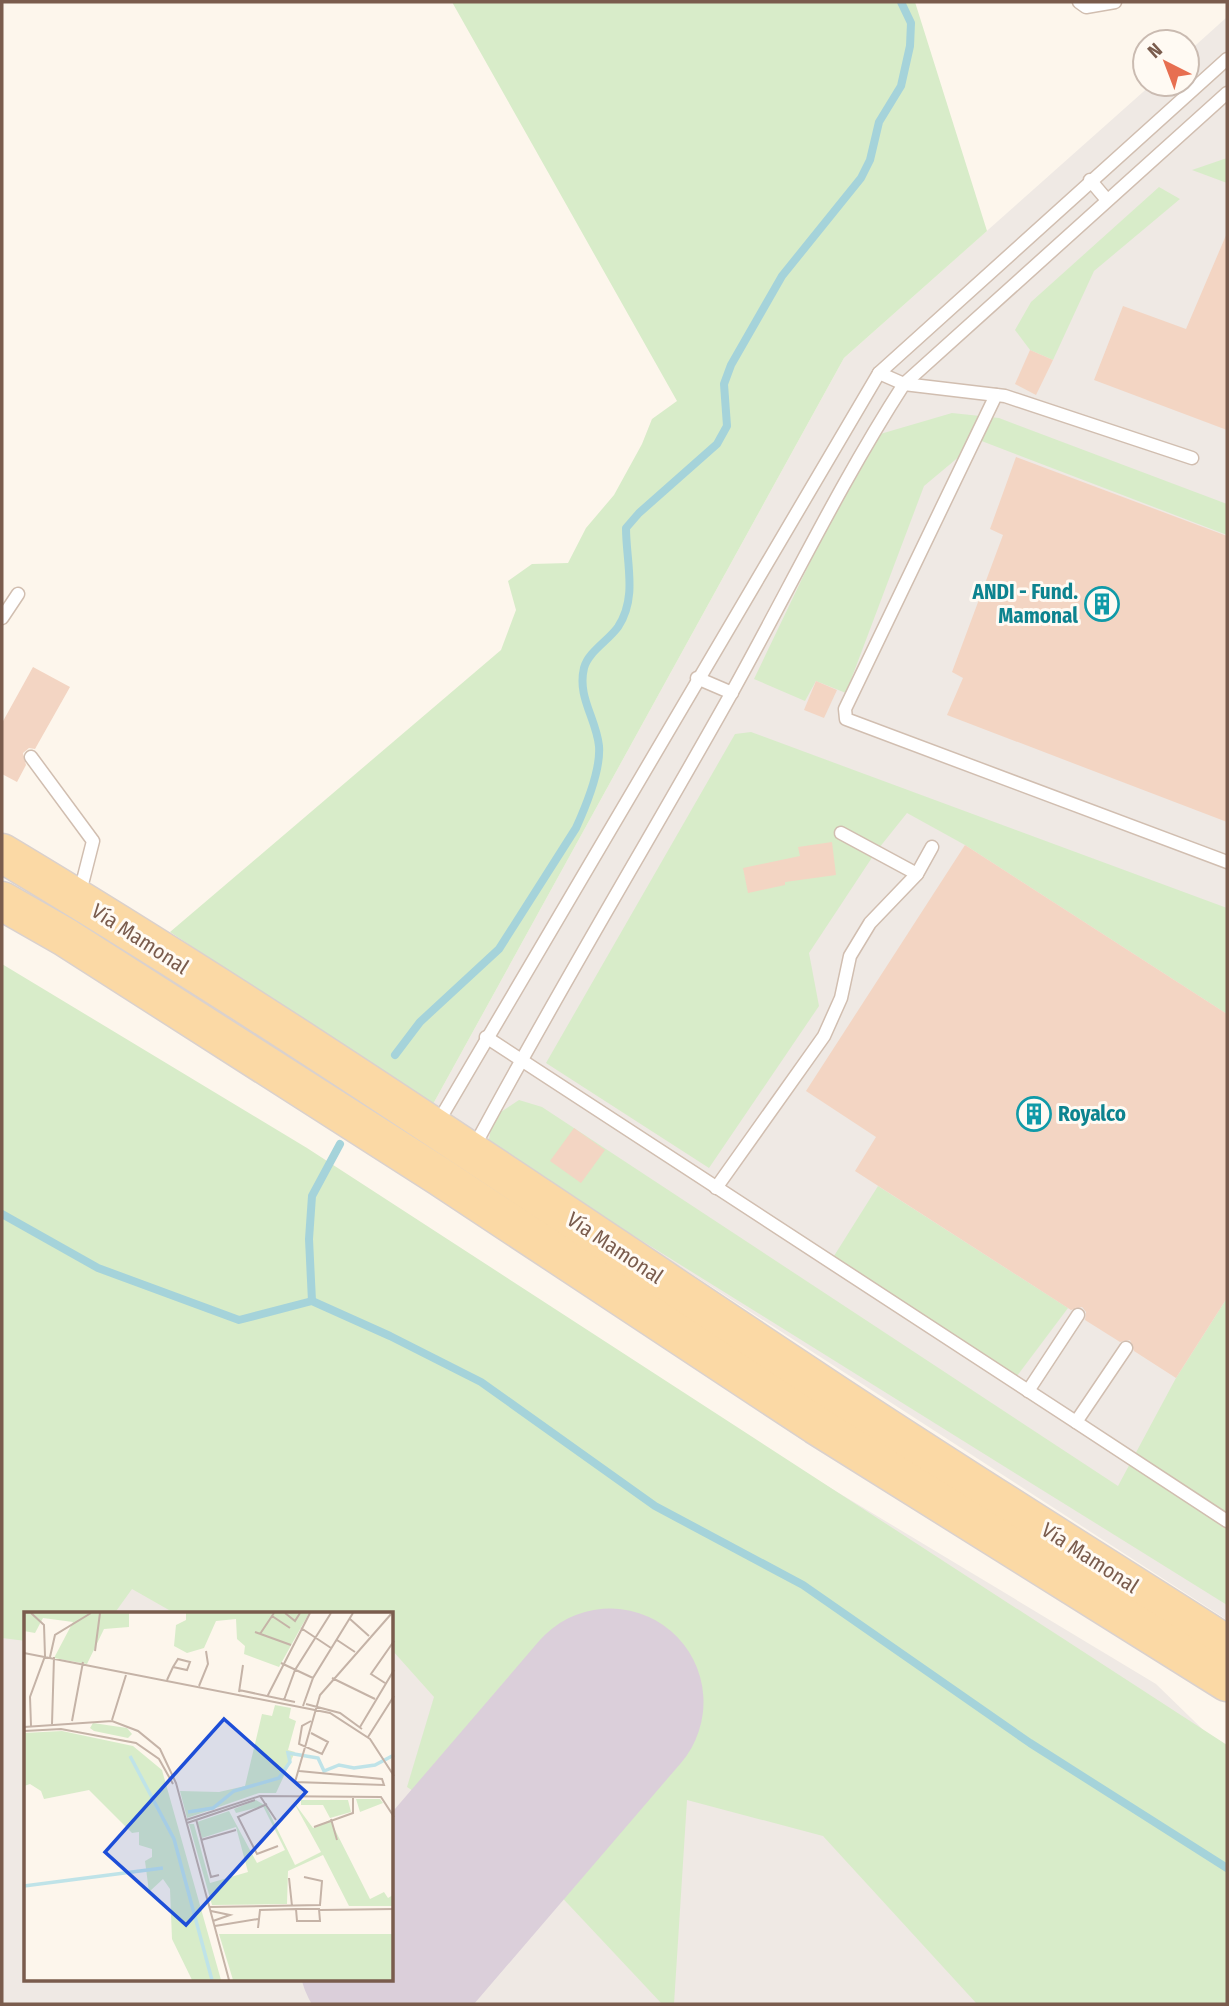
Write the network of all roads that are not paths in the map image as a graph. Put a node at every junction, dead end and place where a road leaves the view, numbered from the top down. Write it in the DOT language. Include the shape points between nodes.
graph roads {
  1 [pos="1079,2"];
  2 [pos="1115,2"];
  3 [pos="1227,59"];
  4 [pos="1227,93"];
  5 [pos="1090,180"];
  6 [pos="1107,200"];
  7 [pos="879,373"];
  8 [pos="904,384"];
  9 [pos="996,395"];
  10 [pos="1192,458"];
  11 [pos="18,594"];
  12 [pos="2,618"];
  13 [pos="697,678"];
  14 [pos="732,693"];
  15 [pos="31,757"];
  16 [pos="841,833"];
  17 [pos="932,847"];
  18 [pos="2,853"];
  19 [pos="1227,862"];
  20 [pos="917,874"];
  21 [pos="79,899"];
  22 [pos="2,901"];
  23 [pos="486,1037"];
  24 [pos="521,1060"];
  25 [pos="435,1129"];
  26 [pos="471,1153"];
  27 [pos="716,1188"];
  28 [pos="1078,1315"];
  29 [pos="1126,1348"];
  30 [pos="1028,1391"];
  31 [pos="1076,1422"];
  32 [pos="1227,1521"];
  33 [pos="1227,1646"];
  34 [pos="1227,1682"];
  1 -- 2 [label="lane" via="1086,7"];
  3 -- 5 [label="lane"];
  4 -- 6 [label="lane"];
  5 -- 6 [label="lane"];
  5 -- 7 [label="lane"];
  6 -- 8 [label="lane"];
  7 -- 8 [label="lane"];
  7 -- 13 [label="lane"];
  8 -- 9 [label="lane"];
  8 -- 14 [label="lane" via="870,437"];
  9 -- 10 [label="lane"];
  9 -- 19 [label="lane" via="845,709 846,719"];
  11 -- 12 [label="lane"];
  13 -- 14 [label="lane"];
  13 -- 23 [label="lane"];
  14 -- 24 [label="lane"];
  15 -- 21 [label="lane" via="93,841"];
  16 -- 20 [label="lane"];
  17 -- 20 [label="lane"];
  18 -- 21 [label="main road, Vía Mamonal"];
  20 -- 27 [label="lane" via="870,923 850,956 841,998 824,1036"];
  21 -- 25 [label="main road, Vía Mamonal"];
  22 -- 34 [label="main road, Vía Mamonal" via="417,1162 816,1425"];
  23 -- 24 [label="lane"];
  23 -- 25 [label="lane"];
  24 -- 26 [label="lane"];
  24 -- 27 [label="lane"];
  25 -- 26 [label="main road, Vía Mamonal"];
  26 -- 33 [label="main road, Vía Mamonal"];
  27 -- 30 [label="lane"];
  28 -- 30 [label="lane"];
  29 -- 31 [label="lane"];
  30 -- 31 [label="lane"];
  31 -- 32 [label="lane"];
}
